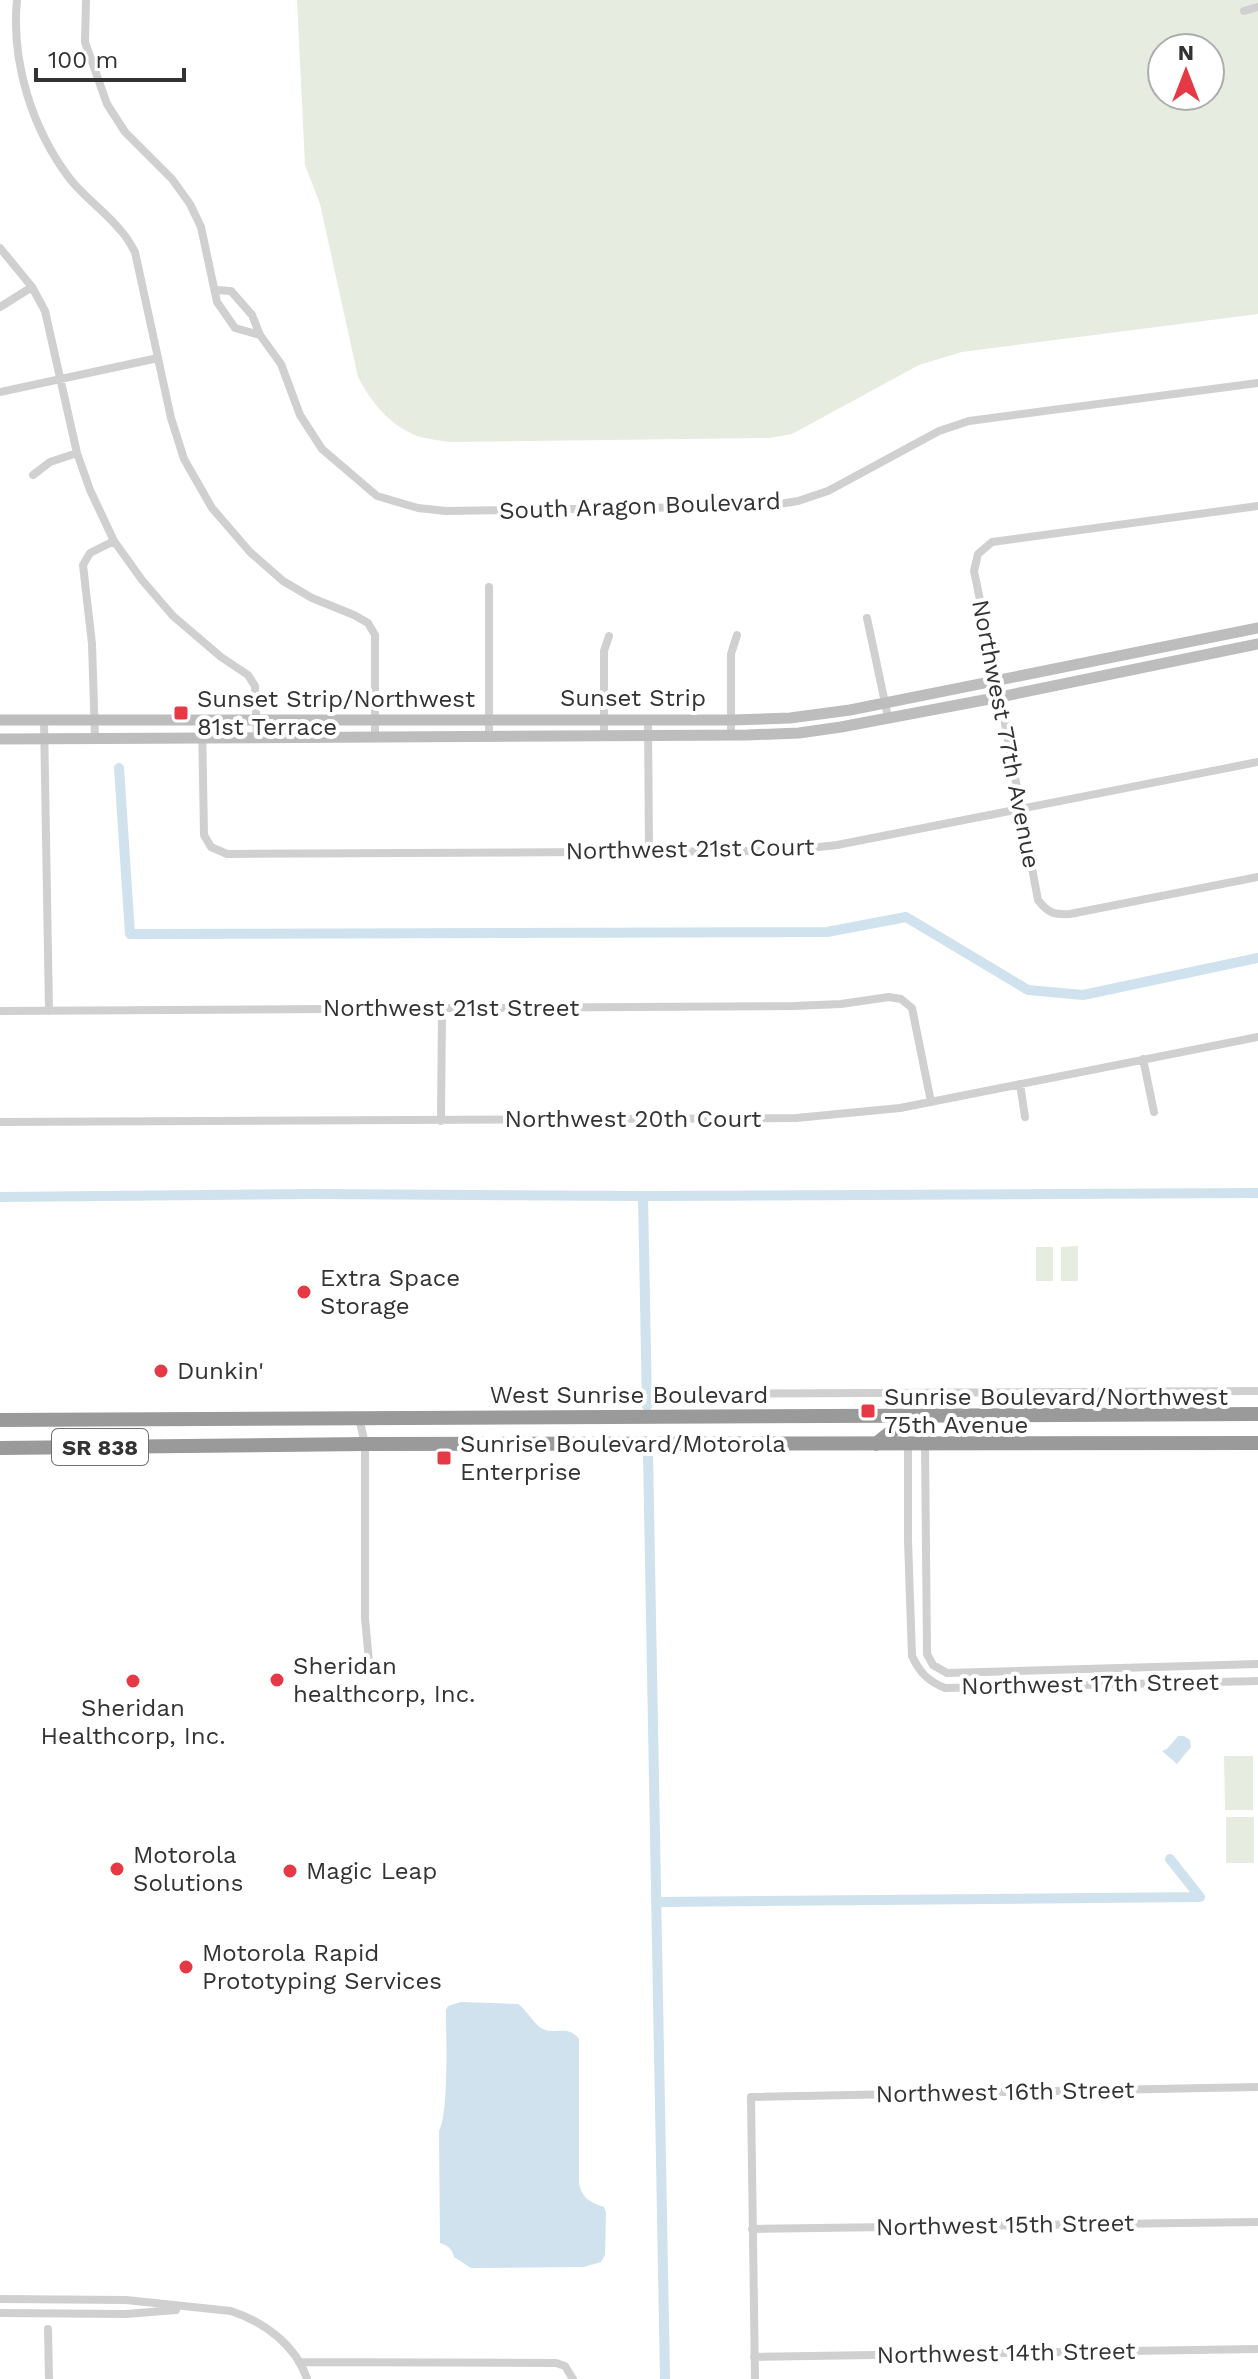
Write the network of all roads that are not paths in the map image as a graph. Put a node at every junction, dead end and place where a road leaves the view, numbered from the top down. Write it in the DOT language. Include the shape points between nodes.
graph roads {
  1 [pos="17,0"];
  2 [pos="86,0"];
  3 [pos="1258,7"];
  4 [pos="1244,11"];
  5 [pos="0,248"];
  6 [pos="32,287"];
  7 [pos="216,290"];
  8 [pos="0,307"];
  9 [pos="246,307"];
  10 [pos="228,319"];
  11 [pos="260,335"];
  12 [pos="158,358"];
  13 [pos="61,379"];
  14 [pos="1258,383"];
  15 [pos="0,392"];
  16 [pos="77,453"];
  17 [pos="33,475"];
  18 [pos="1258,506"];
  19 [pos="114,541"];
  20 [pos="489,587"];
  21 [pos="867,618"];
  22 [pos="1258,628"];
  23 [pos="737,635"];
  24 [pos="609,636"];
  25 [pos="1258,644"];
  26 [pos="995,681"];
  27 [pos="1000,697"];
  28 [pos="885,703"];
  29 [pos="888,717"];
  30 [pos="0,720"];
  31 [pos="44,720"];
  32 [pos="95,720"];
  33 [pos="604,720"];
  34 [pos="648,720"];
  35 [pos="732,720"];
  36 [pos="202,721"];
  37 [pos="256,721"];
  38 [pos="375,721"];
  39 [pos="489,721"];
  40 [pos="489,735"];
  41 [pos="604,735"];
  42 [pos="648,735"];
  43 [pos="731,735"];
  44 [pos="375,736"];
  45 [pos="202,738"];
  46 [pos="257,738"];
  47 [pos="0,739"];
  48 [pos="45,739"];
  49 [pos="95,739"];
  50 [pos="1258,762"];
  51 [pos="1020,809"];
  52 [pos="649,851"];
  53 [pos="1258,877"];
  54 [pos="442,1009"];
  55 [pos="0,1011"];
  56 [pos="49,1011"];
  57 [pos="1258,1037"];
  58 [pos="1143,1059"];
  59 [pos="1020,1084"];
  60 [pos="931,1102"];
  61 [pos="1154,1112"];
  62 [pos="1025,1117"];
  63 [pos="441,1121"];
  64 [pos="0,1122"];
  65 [pos="1258,1391"];
  66 [pos="919,1393"];
  67 [pos="679,1394"];
  68 [pos="1258,1414"];
  69 [pos="911,1416"];
  70 [pos="359,1417"];
  71 [pos="0,1420"];
  72 [pos="925,1443"];
  73 [pos="1258,1443"];
  74 [pos="365,1444"];
  75 [pos="876,1444"];
  76 [pos="908,1444"];
  77 [pos="0,1448"];
  78 [pos="1258,1664"];
  79 [pos="370,1672"];
  80 [pos="1258,1681"];
  81 [pos="1258,2087"];
  82 [pos="1258,2222"];
  83 [pos="752,2229"];
  84 [pos="0,2299"];
  85 [pos="197,2309"];
  86 [pos="0,2313"];
  87 [pos="48,2329"];
  88 [pos="1258,2349"];
  89 [pos="754,2357"];
  90 [pos="299,2362"];
  91 [pos="49,2379"];
  92 [pos="307,2379"];
  93 [pos="573,2379"];
  94 [pos="755,2379"];
  1 -- 12 [label="street" via="18,54 30,105 70,179 135,252"];
  2 -- 7 [label="street" via="85,42 107,104 125,132 190,204"];
  3 -- 4 [label="street"];
  5 -- 6 [label="street"];
  6 -- 8 [label="street"];
  6 -- 13 [label="street" via="45,311"];
  7 -- 9 [label="street" via="231,291"];
  7 -- 10 [label="street"];
  9 -- 10 [label="street"];
  9 -- 11 [label="street, South Aragon Boulevard"];
  10 -- 11 [label="street" via="235,328"];
  11 -- 14 [label="street, South Aragon Boulevard" via="281,364 300,415 322,449 377,496 446,511 767,506 828,491 939,431 969,421"];
  12 -- 13 [label="street"];
  12 -- 38 [label="street" via="184,459 212,508 283,581 368,623 375,635"];
  13 -- 15 [label="street"];
  13 -- 16 [label="street"];
  16 -- 17 [label="street" via="50,462"];
  16 -- 19 [label="street"];
  18 -- 26 [label="street, Northwest 77th Avenue" via="992,542 978,554 974,571"];
  19 -- 32 [label="street" via="90,553 83,565"];
  19 -- 37 [label="street" via="173,616 248,675 255,686"];
  20 -- 39 [label="street"];
  21 -- 28 [label="street"];
  22 -- 26 [label="street, Sunset Strip"];
  23 -- 35 [label="street" via="731,654"];
  24 -- 33 [label="street" via="604,651"];
  25 -- 27 [label="street, Sunset Strip"];
  26 -- 27 [label="street, Northwest 77th Avenue"];
  26 -- 28 [label="street, Sunset Strip"];
  27 -- 29 [label="street, Sunset Strip"];
  27 -- 51 [label="street, Northwest 77th Avenue"];
  28 -- 29 [label="street"];
  28 -- 35 [label="street, Sunset Strip" via="811,716"];
  29 -- 43 [label="street, Sunset Strip" via="799,733"];
  30 -- 31 [label="street, Sunset Strip"];
  31 -- 32 [label="street, Sunset Strip"];
  31 -- 48 [label="street"];
  32 -- 36 [label="street, Sunset Strip"];
  32 -- 49 [label="street"];
  33 -- 34 [label="street, Sunset Strip"];
  33 -- 39 [label="street, Sunset Strip"];
  33 -- 41 [label="street"];
  34 -- 35 [label="street, Sunset Strip"];
  34 -- 42 [label="street"];
  35 -- 43 [label="street"];
  36 -- 37 [label="street, Sunset Strip"];
  36 -- 45 [label="street"];
  37 -- 38 [label="street, Sunset Strip"];
  37 -- 46 [label="street"];
  38 -- 39 [label="street, Sunset Strip"];
  38 -- 44 [label="street"];
  39 -- 40 [label="street"];
  40 -- 41 [label="street, Sunset Strip"];
  40 -- 44 [label="street, Sunset Strip"];
  41 -- 42 [label="street, Sunset Strip"];
  42 -- 43 [label="street, Sunset Strip"];
  42 -- 52 [label="street"];
  44 -- 46 [label="street, Sunset Strip"];
  45 -- 46 [label="street, Sunset Strip"];
  45 -- 49 [label="street, Sunset Strip"];
  45 -- 52 [label="street, Northwest 21st Court" via="204,835 211,847 227,854"];
  47 -- 48 [label="street, Sunset Strip"];
  48 -- 49 [label="street, Sunset Strip"];
  48 -- 56 [label="street"];
  50 -- 51 [label="street, Northwest 21st Court"];
  51 -- 52 [label="street, Northwest 21st Court" via="823,847"];
  51 -- 53 [label="street, Northwest 77th Avenue" via="1038,900 1047,912 1070,914"];
  54 -- 56 [label="street, Northwest 21st Street"];
  54 -- 60 [label="street, Northwest 21st Street" via="794,1006 901,999 912,1008"];
  54 -- 63 [label="street"];
  55 -- 56 [label="street, Northwest 21st Street"];
  57 -- 58 [label="street, Northwest 20th Court"];
  58 -- 59 [label="street, Northwest 20th Court"];
  58 -- 61 [label="street"];
  59 -- 60 [label="street, Northwest 20th Court"];
  59 -- 62 [label="street"];
  60 -- 63 [label="street, Northwest 20th Court" via="796,1118"];
  63 -- 64 [label="street, Northwest 20th Court"];
  65 -- 66 [label="street"];
  66 -- 67 [label="street"];
  66 -- 69 [label="street"];
  68 -- 69 [label="highway, West Sunrise Boulevard / SR 838"];
  69 -- 70 [label="highway, West Sunrise Boulevard / SR 838"];
  69 -- 75 [label="highway"];
  70 -- 71 [label="highway, West Sunrise Boulevard / SR 838"];
  70 -- 74 [label="street"];
  72 -- 73 [label="highway, West Sunrise Boulevard / SR 838"];
  72 -- 76 [label="highway, West Sunrise Boulevard / SR 838"];
  72 -- 78 [label="street, Northwest 17th Street" via="927,1654 933,1665 962,1673"];
  74 -- 75 [label="highway, West Sunrise Boulevard / SR 838"];
  74 -- 77 [label="highway, West Sunrise Boulevard / SR 838"];
  74 -- 79 [label="street"];
  75 -- 76 [label="highway, West Sunrise Boulevard / SR 838"];
  76 -- 80 [label="street, Northwest 17th Street" via="912,1656 930,1682 945,1688"];
  81 -- 83 [label="street, Northwest 16th Street" via="751,2097"];
  82 -- 83 [label="street, Northwest 15th Street"];
  83 -- 89 [label="street"];
  84 -- 85 [label="street" via="126,2300"];
  85 -- 86 [label="street"];
  85 -- 90 [label="street" via="231,2311 261,2324"];
  87 -- 91 [label="street"];
  88 -- 89 [label="street, Northwest 14th Street"];
  89 -- 94 [label="street"];
  90 -- 92 [label="street"];
  90 -- 93 [label="street" via="545,2362 565,2366"];
}
